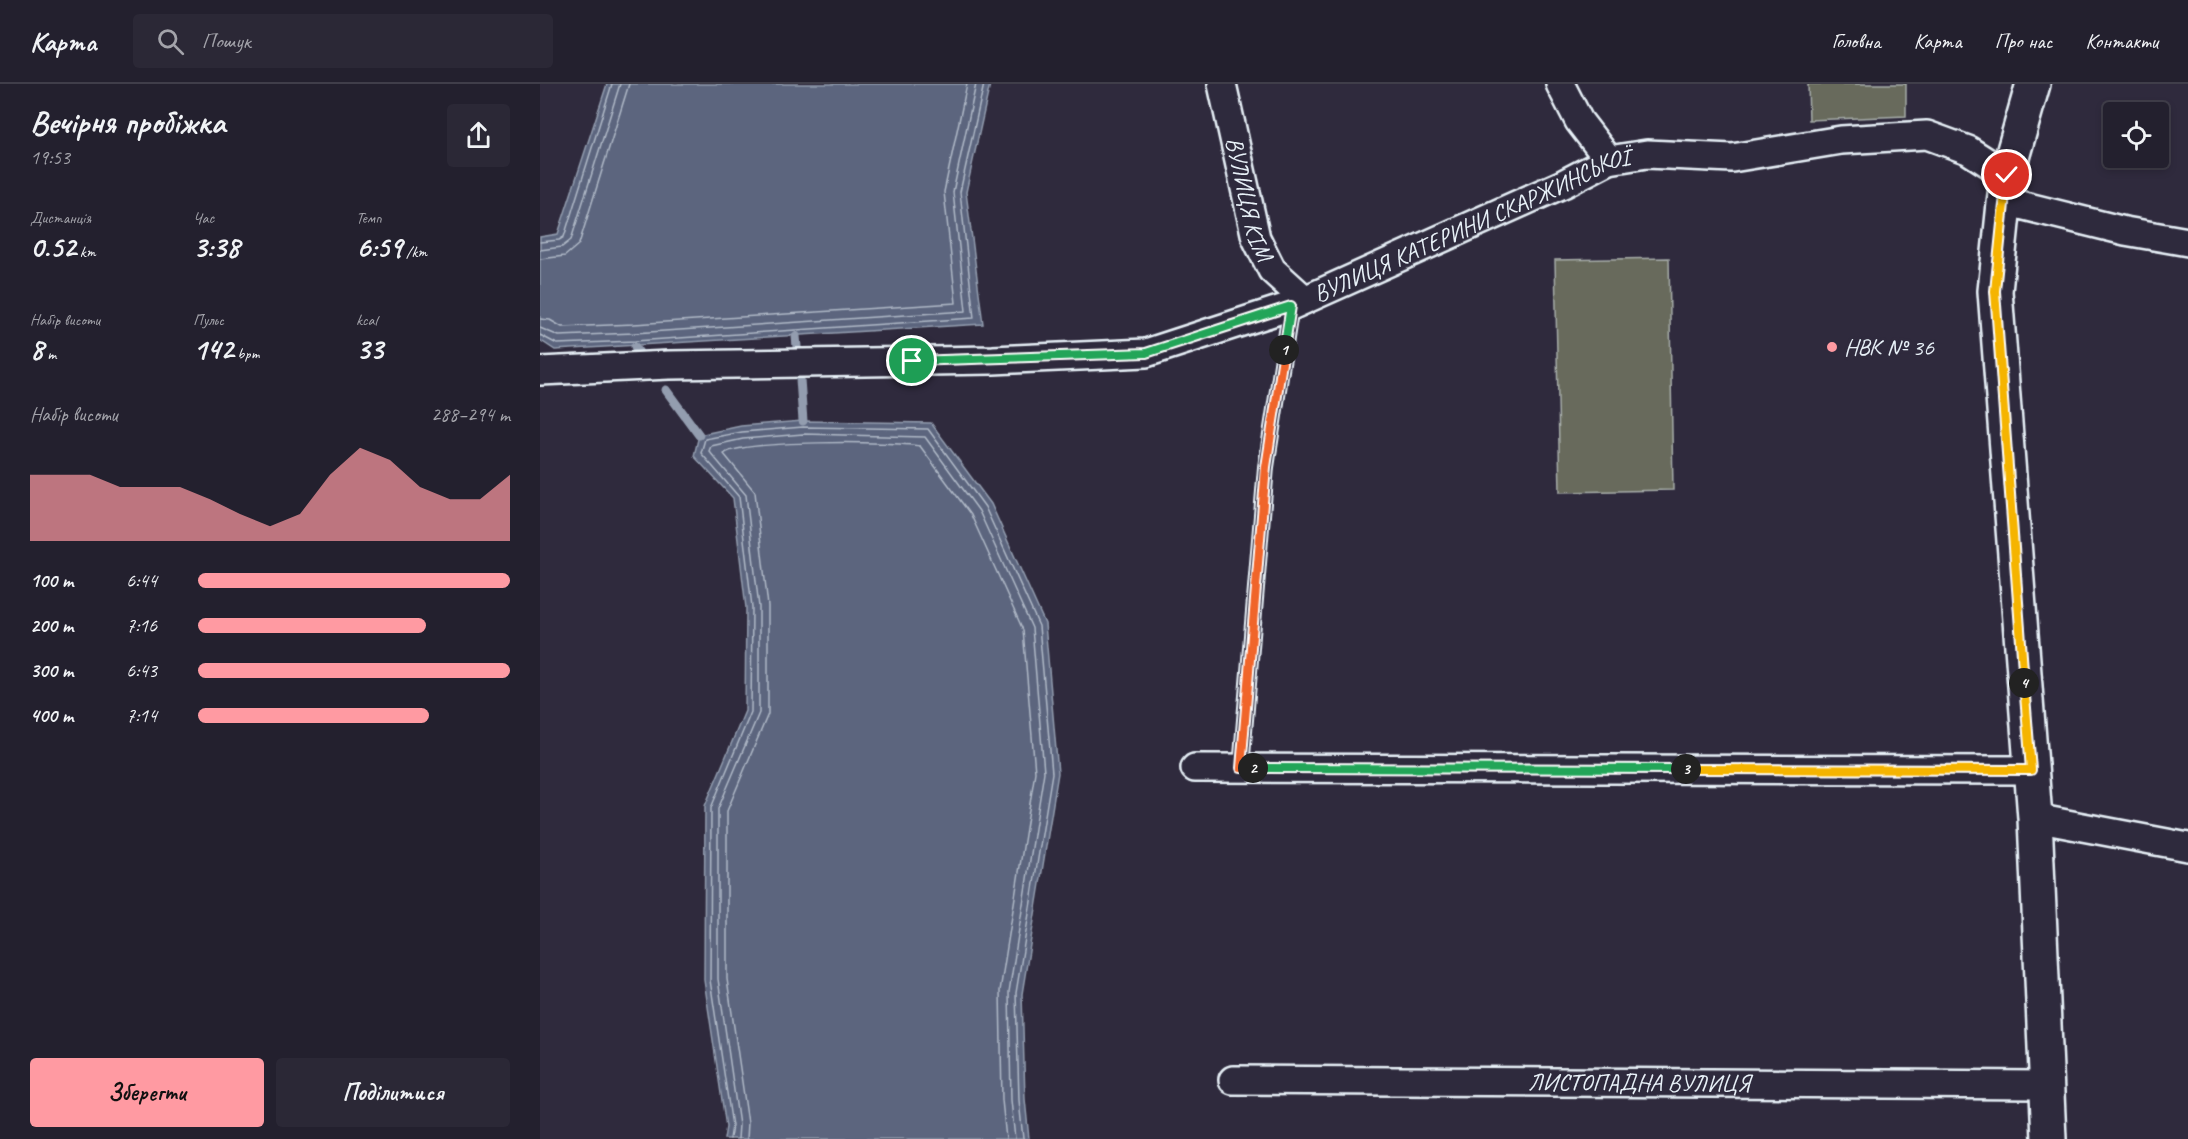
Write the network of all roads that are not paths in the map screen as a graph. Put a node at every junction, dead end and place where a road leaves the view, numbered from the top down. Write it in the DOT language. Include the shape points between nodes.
graph roads {
  1 [pos="1222,84"];
  2 [pos="1560,84"];
  3 [pos="2033,84"];
  4 [pos="1609,160"];
  5 [pos="2005,186"];
  6 [pos="2188,242"];
  7 [pos="1298,302"];
  8 [pos="540,371"];
  9 [pos="1195,768"];
  10 [pos="1241,768"];
  11 [pos="2031,770"];
  12 [pos="2035,818"];
  13 [pos="2188,847"];
  14 [pos="1233,1080"];
  15 [pos="2046,1085"];
  16 [pos="2049,1139"];
  1 -- 7 [label="street, ВУЛИЦЯ КІМ" via="1256,238 1272,270"];
  2 -- 4 [label="street" via="1579,121"];
  3 -- 5 [label="street"];
  4 -- 5 [label="street, ВУЛИЦЯ КАТЕРИНИ СКАРЖИНСЬКОЇ" via="1647,154 1732,158 1840,140 1927,135 1968,150"];
  4 -- 7 [label="street, ВУЛИЦЯ КАТЕРИНИ СКАРЖИНСЬКОЇ"];
  5 -- 6 [label="street, ВУЛИЦЯ КАТЕРИНИ СКАРЖИНСЬКОЇ" via="2020,205"];
  5 -- 11 [label="street" via="1995,291"];
  7 -- 8 [label="street, ВУЛИЦЯ КАТЕРИНИ СКАРЖИНСЬКОЇ" via="1146,353"];
  7 -- 10 [label="lane" via="1266,467"];
  9 -- 10 [label="street"];
  10 -- 11 [label="street"];
  11 -- 12 [label="street"];
  12 -- 13 [label="street"];
  12 -- 15 [label="street"];
  14 -- 15 [label="street, ЛИСТОПАДНА ВУЛИЦЯ"];
  15 -- 16 [label="street"];
}
